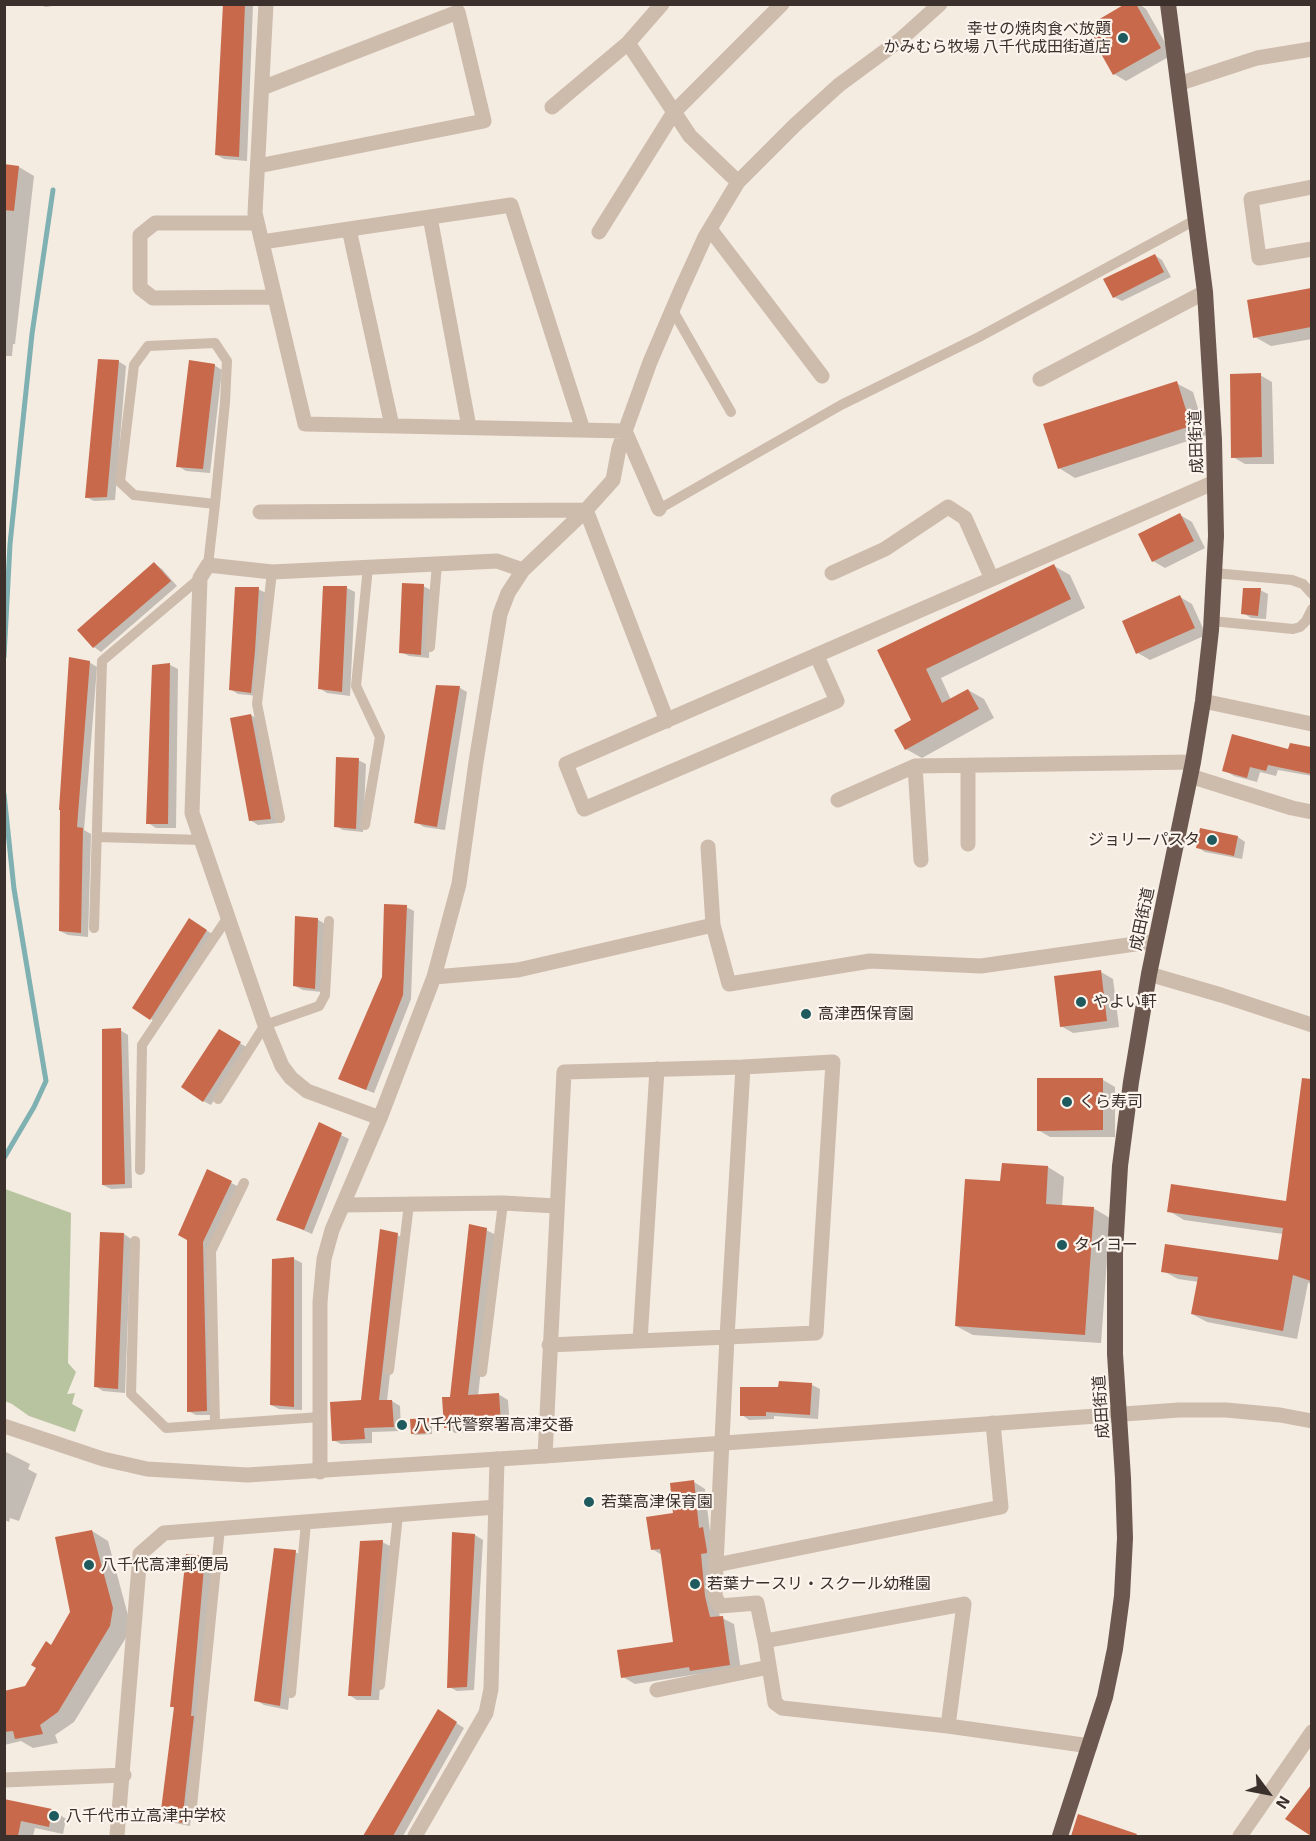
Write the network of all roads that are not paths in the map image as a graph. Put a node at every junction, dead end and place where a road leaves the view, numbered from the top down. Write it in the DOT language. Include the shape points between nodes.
graph roads {
  1 [pos="266,4"];
  2 [pos="662,4"];
  3 [pos="783,4"];
  4 [pos="940,4"];
  5 [pos="1168,4"];
  6 [pos="628,43"];
  7 [pos="1311,49"];
  8 [pos="1178,84"];
  9 [pos="262,88"];
  10 [pos="552,107"];
  11 [pos="674,112"];
  12 [pos="258,166"];
  13 [pos="738,182"];
  14 [pos="1311,187"];
  15 [pos="430,217"];
  16 [pos="1197,219"];
  17 [pos="257,223"];
  18 [pos="349,229"];
  19 [pos="710,229"];
  20 [pos="599,232"];
  21 [pos="262,242"];
  22 [pos="1311,249"];
  23 [pos="1205,292"];
  24 [pos="274,297"];
  25 [pos="672,309"];
  26 [pos="822,376"];
  27 [pos="1040,379"];
  28 [pos="731,412"];
  29 [pos="392,426"];
  30 [pos="469,427"];
  31 [pos="583,430"];
  32 [pos="626,431"];
  33 [pos="1215,482"];
  34 [pos="215,504"];
  35 [pos="659,509"];
  36 [pos="586,510"];
  37 [pos="260,512"];
  38 [pos="437,564"];
  39 [pos="368,567"];
  40 [pos="522,570"];
  41 [pos="204,572"];
  42 [pos="272,572"];
  43 [pos="832,573"];
  44 [pos="1214,573"];
  45 [pos="992,579"];
  46 [pos="1311,594"];
  47 [pos="1311,609"];
  48 [pos="1212,621"];
  49 [pos="430,647"];
  50 [pos="817,656"];
  51 [pos="1203,701"];
  52 [pos="667,721"];
  53 [pos="1311,723"];
  54 [pos="915,766"];
  55 [pos="968,766"];
  56 [pos="1191,769"];
  57 [pos="838,800"];
  58 [pos="1311,812"];
  59 [pos="280,818"];
  60 [pos="365,825"];
  61 [pos="97,837"];
  62 [pos="202,840"];
  63 [pos="968,844"];
  64 [pos="708,847"];
  65 [pos="921,860"];
  66 [pos="228,917"];
  67 [pos="328,921"];
  68 [pos="713,925"];
  69 [pos="94,928"];
  70 [pos="1156,941"];
  71 [pos="1149,974"];
  72 [pos="434,977"];
  73 [pos="265,1025"];
  74 [pos="1311,1025"];
  75 [pos="743,1067"];
  76 [pos="657,1069"];
  77 [pos="218,1099"];
  78 [pos="380,1119"];
  79 [pos="140,1170"];
  80 [pos="244,1183"];
  81 [pos="503,1203"];
  82 [pos="409,1204"];
  83 [pos="343,1205"];
  84 [pos="556,1206"];
  85 [pos="135,1240"];
  86 [pos="727,1337"];
  87 [pos="640,1341"];
  88 [pos="549,1345"];
  89 [pos="389,1370"];
  90 [pos="482,1372"];
  91 [pos="1120,1414"];
  92 [pos="320,1417"];
  93 [pos="1311,1421"];
  94 [pos="993,1423"];
  95 [pos="215,1425"];
  96 [pos="4,1426"];
  97 [pos="721,1443"];
  98 [pos="545,1456"];
  99 [pos="497,1459"];
  100 [pos="320,1472"];
  101 [pos="496,1507"];
  102 [pos="398,1515"];
  103 [pos="306,1522"];
  104 [pos="220,1528"];
  105 [pos="716,1565"];
  106 [pos="765,1641"];
  107 [pos="769,1667"];
  108 [pos="380,1685"];
  109 [pos="657,1690"];
  110 [pos="291,1693"];
  111 [pos="948,1726"];
  112 [pos="1311,1732"];
  113 [pos="1090,1746"];
  114 [pos="124,1775"];
  115 [pos="4,1780"];
  116 [pos="192,1806"];
  117 [pos="117,1836"];
  118 [pos="415,1836"];
  119 [pos="1060,1836"];
  120 [pos="1240,1836"];
  1 -- 9 [label="street"];
  2 -- 6 [label="street"];
  3 -- 11 [label="street"];
  4 -- 13 [label="street" via="900,40 839,85"];
  5 -- 8 [label="highway, 成田街道"];
  6 -- 10 [label="street"];
  6 -- 11 [label="street"];
  7 -- 8 [label="street" via="1257,58"];
  8 -- 16 [label="highway, 成田街道"];
  9 -- 12 [label="street"];
  9 -- 12 [label="street" via="458,12 484,122"];
  11 -- 13 [label="street" via="690,136"];
  11 -- 20 [label="street"];
  12 -- 17 [label="street"];
  13 -- 19 [label="street"];
  14 -- 22 [label="street" via="1251,199 1259,258"];
  15 -- 18 [label="street"];
  15 -- 30 [label="street"];
  15 -- 31 [label="street" via="512,205"];
  16 -- 23 [label="highway, 成田街道"];
  16 -- 35 [label="lane" via="979,337 841,405"];
  17 -- 21 [label="street"];
  17 -- 24 [label="street" via="155,223 140,234 140,288 153,297"];
  18 -- 21 [label="street"];
  18 -- 29 [label="street"];
  19 -- 25 [label="street"];
  19 -- 26 [label="street"];
  21 -- 24 [label="street"];
  23 -- 27 [label="street"];
  23 -- 33 [label="highway, 成田街道"];
  24 -- 29 [label="street" via="304,424"];
  25 -- 28 [label="lane"];
  25 -- 32 [label="street"];
  29 -- 30 [label="street"];
  30 -- 31 [label="street"];
  31 -- 32 [label="street"];
  32 -- 35 [label="street"];
  32 -- 36 [label="street" via="613,480"];
  33 -- 44 [label="highway, 成田街道"];
  33 -- 45 [label="street"];
  34 -- 34 [label="lane" via="227,361 215,343 148,346 134,365 120,482 134,495"];
  34 -- 41 [label="lane"];
  36 -- 37 [label="street"];
  36 -- 40 [label="street"];
  36 -- 52 [label="street"];
  38 -- 39 [label="street"];
  38 -- 40 [label="street" via="497,561"];
  38 -- 49 [label="lane"];
  39 -- 42 [label="street"];
  39 -- 60 [label="lane" via="356,686 380,737"];
  40 -- 72 [label="street" via="500,614 459,884"];
  41 -- 42 [label="street"];
  41 -- 61 [label="lane" via="102,661"];
  41 -- 62 [label="street" via="192,813"];
  42 -- 59 [label="lane" via="257,704"];
  43 -- 45 [label="street" via="885,549 948,507 965,518"];
  44 -- 46 [label="lane" via="1292,580 1303,584"];
  44 -- 48 [label="highway, 成田街道"];
  45 -- 50 [label="street"];
  47 -- 48 [label="lane" via="1306,621 1293,629"];
  48 -- 51 [label="highway, 成田街道"];
  50 -- 52 [label="street"];
  50 -- 52 [label="street" via="837,701 584,809 566,764"];
  51 -- 53 [label="street"];
  51 -- 56 [label="highway, 成田街道"];
  54 -- 55 [label="street"];
  54 -- 57 [label="street"];
  54 -- 65 [label="street"];
  55 -- 56 [label="street"];
  55 -- 63 [label="street"];
  56 -- 58 [label="street"];
  56 -- 70 [label="highway, 成田街道"];
  61 -- 62 [label="lane"];
  61 -- 69 [label="lane"];
  62 -- 66 [label="street"];
  64 -- 68 [label="street"];
  66 -- 73 [label="street"];
  66 -- 79 [label="lane" via="142,1045"];
  67 -- 73 [label="lane" via="325,995 318,1006"];
  68 -- 70 [label="street" via="729,984 870,961 981,966"];
  68 -- 72 [label="street" via="518,970"];
  70 -- 71 [label="highway, 成田街道"];
  71 -- 74 [label="street"];
  71 -- 91 [label="highway, 成田街道" via="1120,1177 1115,1254 1115,1369"];
  72 -- 78 [label="street"];
  73 -- 77 [label="lane"];
  73 -- 78 [label="street" via="291,1078 307,1090"];
  75 -- 76 [label="street"];
  75 -- 86 [label="street"];
  75 -- 86 [label="street" via="833,1062 816,1333"];
  76 -- 84 [label="street" via="564,1072"];
  76 -- 87 [label="street"];
  78 -- 83 [label="street"];
  80 -- 95 [label="lane" via="211,1251"];
  81 -- 82 [label="street"];
  81 -- 84 [label="street"];
  81 -- 90 [label="lane"];
  82 -- 83 [label="street"];
  82 -- 89 [label="lane"];
  83 -- 92 [label="street" via="324,1259"];
  84 -- 88 [label="street"];
  85 -- 95 [label="lane" via="131,1394 166,1428"];
  86 -- 87 [label="street"];
  86 -- 97 [label="street"];
  87 -- 88 [label="street"];
  88 -- 98 [label="street"];
  91 -- 93 [label="street" via="1226,1410"];
  91 -- 94 [label="street"];
  91 -- 113 [label="highway, 成田街道" via="1125,1538 1122,1596 1105,1697"];
  92 -- 95 [label="lane"];
  92 -- 100 [label="street"];
  94 -- 97 [label="street"];
  94 -- 105 [label="street" via="1001,1507"];
  96 -- 100 [label="street" via="129,1465 169,1472"];
  97 -- 98 [label="street"];
  97 -- 105 [label="street"];
  98 -- 99 [label="street"];
  99 -- 100 [label="street"];
  99 -- 101 [label="street"];
  101 -- 102 [label="street"];
  101 -- 118 [label="street" via="491,1689 486,1713"];
  102 -- 103 [label="street"];
  102 -- 108 [label="lane"];
  103 -- 104 [label="street"];
  103 -- 110 [label="lane"];
  104 -- 114 [label="street" via="164,1533 140,1554"];
  104 -- 116 [label="lane"];
  105 -- 106 [label="street" via="715,1596 720,1606 757,1603"];
  106 -- 107 [label="street"];
  106 -- 111 [label="street" via="964,1604"];
  107 -- 109 [label="street"];
  107 -- 111 [label="street" via="775,1703 782,1708"];
  111 -- 113 [label="street"];
  112 -- 120 [label="street"];
  113 -- 119 [label="highway, 成田街道"];
  114 -- 115 [label="street"];
  114 -- 117 [label="street"];
}
